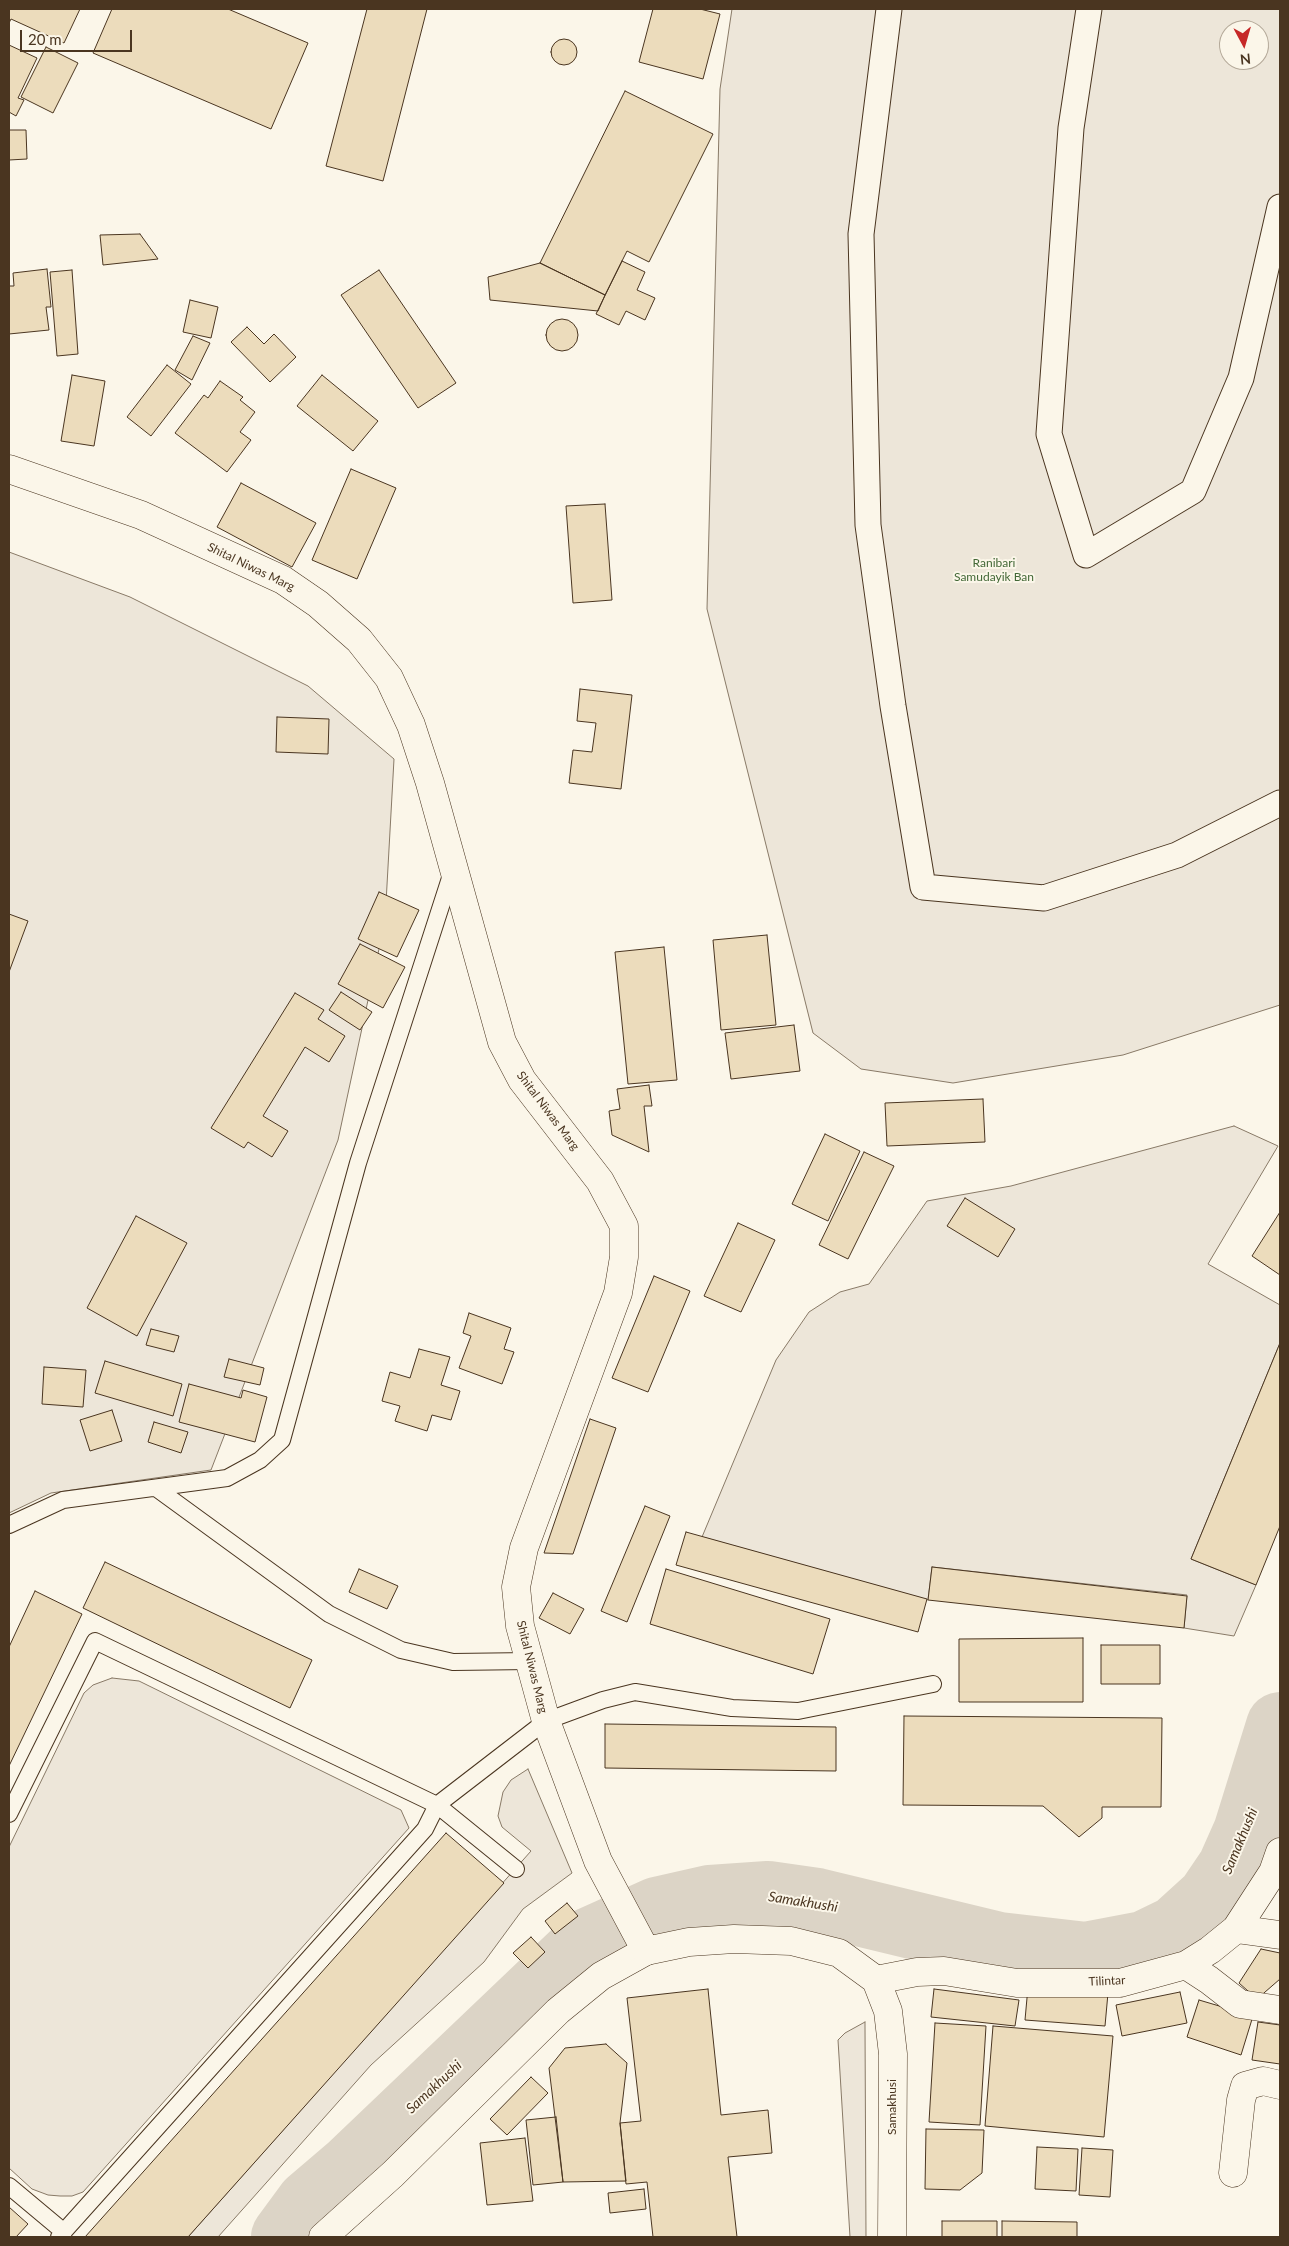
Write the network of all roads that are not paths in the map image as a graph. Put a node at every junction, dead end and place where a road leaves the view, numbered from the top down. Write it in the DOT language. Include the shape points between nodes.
graph roads {
  1 [pos="889,9"];
  2 [pos="1089,9"];
  3 [pos="1280,207"];
  4 [pos="9,469"];
  5 [pos="1280,803"];
  6 [pos="454,868"];
  7 [pos="156,1488"];
  8 [pos="9,1525"];
  9 [pos="530,1662"];
  10 [pos="932,1684"];
  11 [pos="546,1721"];
  12 [pos="438,1805"];
  13 [pos="9,1814"];
  14 [pos="1280,1852"];
  15 [pos="516,1869"];
  16 [pos="1236,1929"];
  17 [pos="1280,1935"];
  18 [pos="641,1942"];
  19 [pos="1186,1965"];
  20 [pos="876,1980"];
  21 [pos="1280,2010"];
  22 [pos="1280,2085"];
  23 [pos="1232,2173"];
  24 [pos="9,2186"];
  25 [pos="62,2235"];
  26 [pos="323,2237"];
  27 [pos="892,2237"];
  1 -- 5 [label="street" via="861,234 868,525 893,706 924,887 1044,898 1177,855"];
  2 -- 3 [label="street" via="1071,128 1049,434 1086,555 1193,491 1241,378"];
  4 -- 6 [label="street, Shital Niwas Marg" via="141,515 282,580 318,604 359,640 389,678 411,725"];
  6 -- 7 [label="lane" via="358,1163 282,1440 260,1460 227,1478"];
  6 -- 9 [label="street, Shital Niwas Marg" via="502,1042 522,1080 600,1180 624,1226 624,1257 618,1293 524,1548 516,1586 520,1626"];
  7 -- 8 [label="lane" via="63,1500"];
  7 -- 9 [label="lane" via="329,1614 401,1650 452,1662"];
  9 -- 11 [label="street, Shital Niwas Marg"];
  10 -- 11 [label="lane" via="798,1711 732,1708 635,1692"];
  11 -- 12 [label="lane"];
  11 -- 18 [label="street, Shital Niwas Marg" via="598,1861"];
  12 -- 13 [label="lane" via="95,1641"];
  12 -- 15 [label="lane"];
  12 -- 25 [label="lane" via="425,1828"];
  14 -- 16 [label="street, Tilintar" via="1273,1872"];
  16 -- 17 [label="street"];
  16 -- 19 [label="street, Tilintar"];
  18 -- 20 [label="street" via="791,1941 839,1953"];
  18 -- 26 [label="street" via="558,2011 393,2174"];
  19 -- 20 [label="street, Tilintar" via="1120,1983 1018,1983 944,1971 917,1972"];
  19 -- 21 [label="street" via="1240,2004"];
  20 -- 27 [label="street, Samakhusi" via="888,2011 893,2054"];
  22 -- 23 [label="street" via="1263,2080 1244,2086"];
  24 -- 25 [label="lane"];
}
